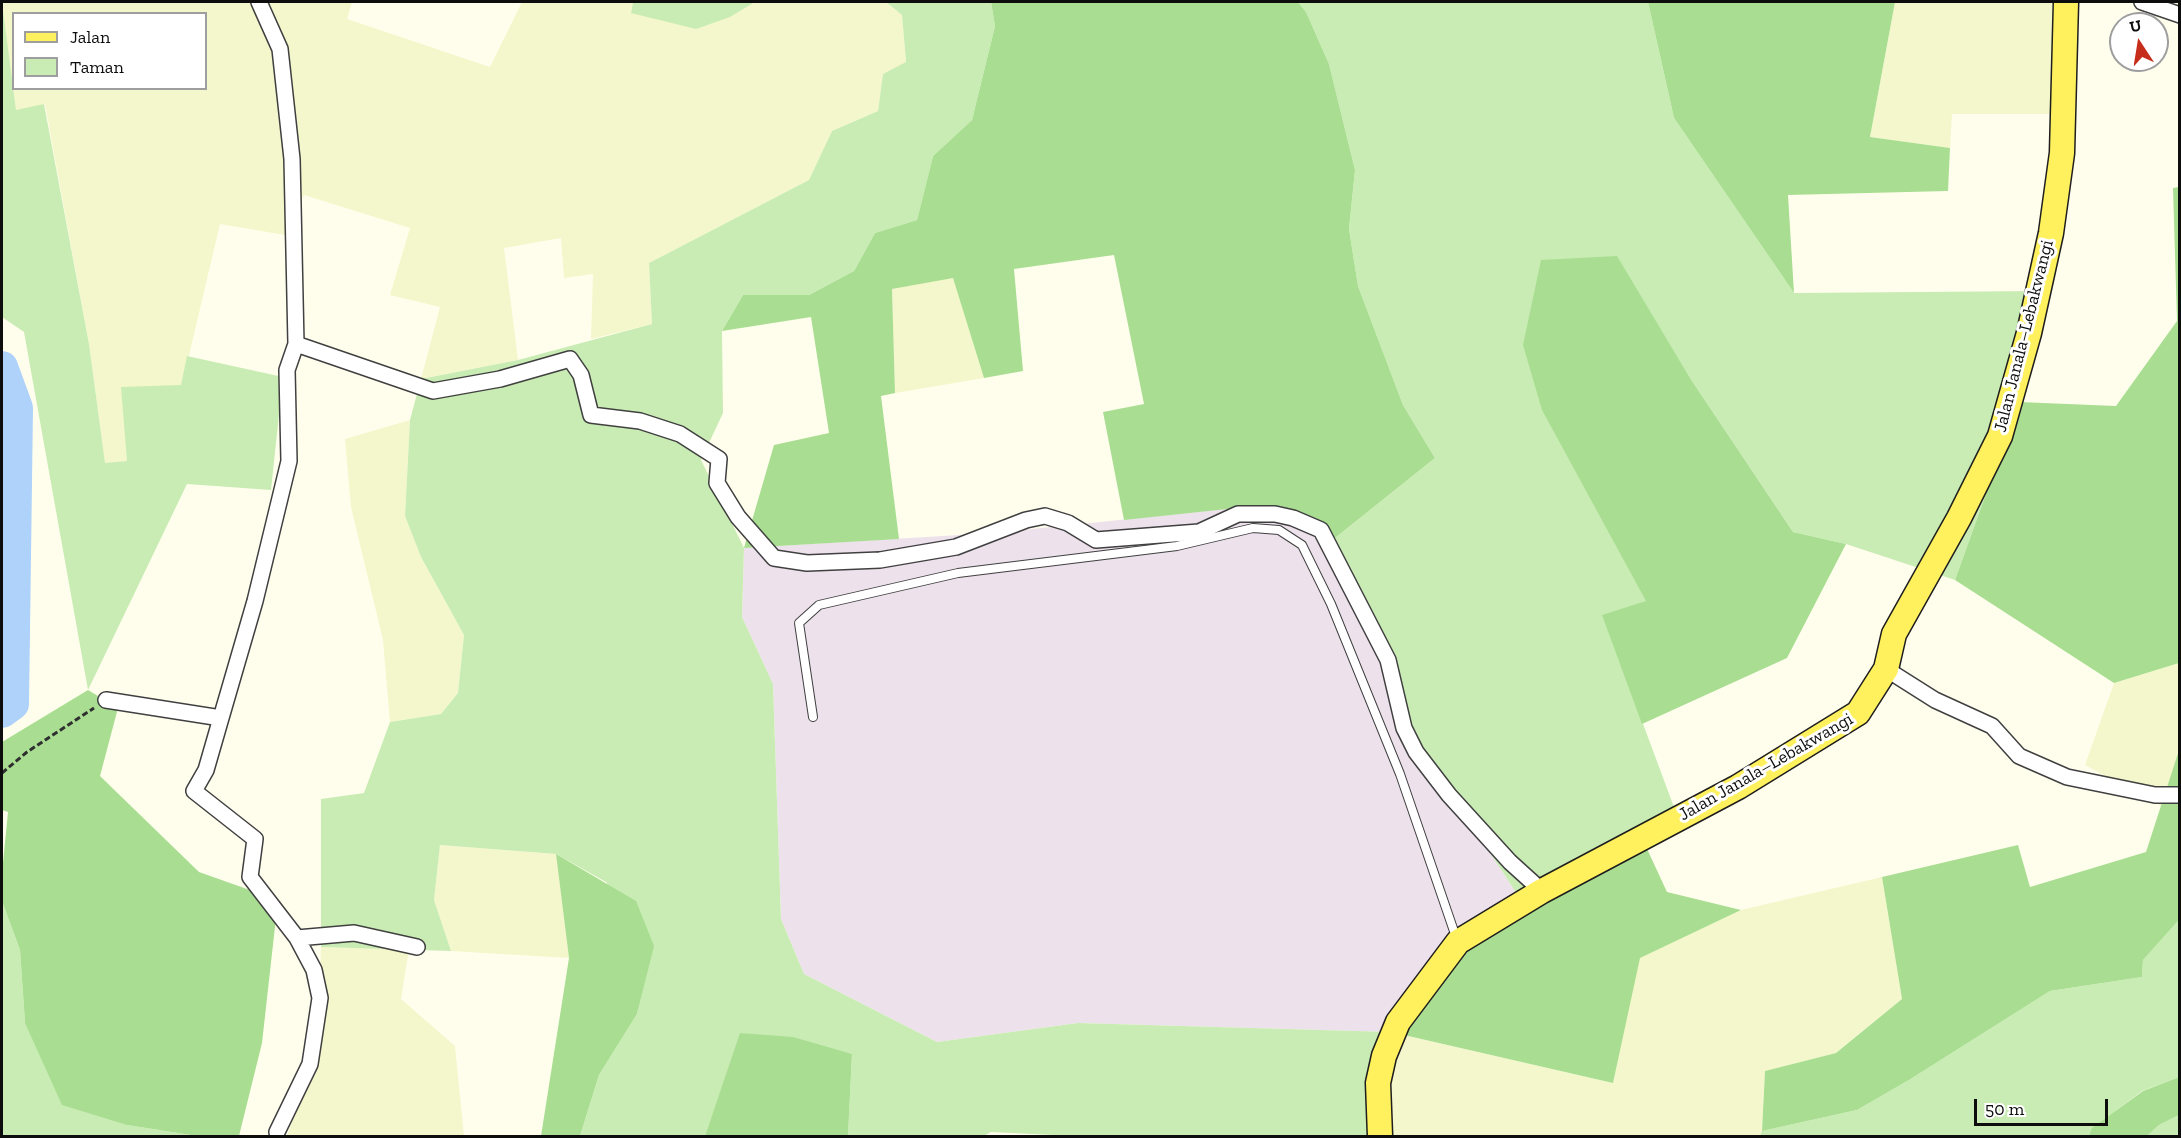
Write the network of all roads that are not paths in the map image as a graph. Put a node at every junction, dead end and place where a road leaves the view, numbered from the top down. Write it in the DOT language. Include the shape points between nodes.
graph roads {
  1 [pos="259,2"];
  2 [pos="2066,2"];
  3 [pos="2142,2"];
  4 [pos="2180,15"];
  5 [pos="296,344"];
  6 [pos="1886,669"];
  7 [pos="106,700"];
  8 [pos="813,717"];
  9 [pos="221,718"];
  10 [pos="2180,795"];
  11 [pos="1542,891"];
  12 [pos="297,938"];
  13 [pos="1458,942"];
  14 [pos="417,946"];
  15 [pos="277,1132"];
  16 [pos="1380,1137"];
  1 -- 5 [label="street" via="279,49 292,159"];
  2 -- 6 [label="main road, Jalan Janala–Lebakwangi" via="2062,153 2051,233 2029,333 2000,436 1894,634"];
  3 -- 4 [label="street"];
  5 -- 9 [label="street" via="287,370 289,461"];
  5 -- 11 [label="street" via="433,390 501,379 570,359 581,375 591,415 640,421 680,434 719,459 717,483 738,517 774,558 807,563 880,560 956,547 1045,516 1068,523 1096,540 1199,532 1238,514 1275,514 1321,530 1388,660 1404,728 1416,752 1449,795"];
  6 -- 10 [label="street" via="1935,700 1992,726 2019,756 2067,777 2156,795"];
  6 -- 11 [label="main road, Jalan Janala–Lebakwangi" via="1858,713 1737,787"];
  7 -- 9 [label="street"];
  8 -- 13 [label="lane" via="799,623 819,605 958,573 1177,546 1253,528 1279,530 1302,545 1331,604 1400,774"];
  9 -- 12 [label="street" via="206,770 194,791 255,839 250,878"];
  11 -- 13 [label="main road, Jalan Janala–Lebakwangi"];
  12 -- 14 [label="street" via="354,933"];
  12 -- 15 [label="street" via="314,970 320,998 310,1064"];
  13 -- 16 [label="main road, Jalan Janala–Lebakwangi" via="1398,1022 1384,1056 1378,1083"];
}
